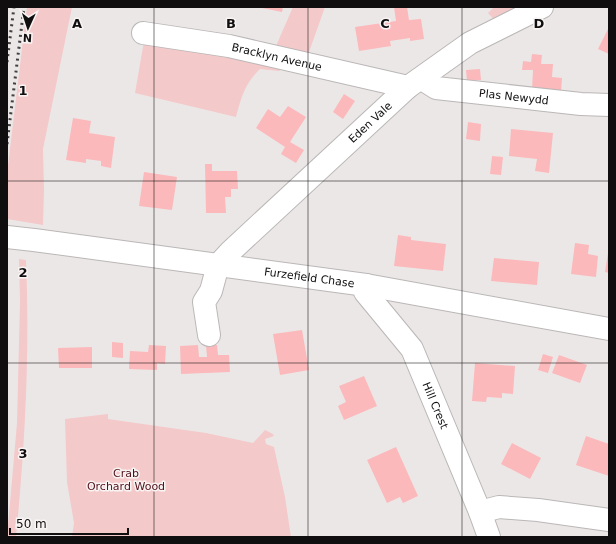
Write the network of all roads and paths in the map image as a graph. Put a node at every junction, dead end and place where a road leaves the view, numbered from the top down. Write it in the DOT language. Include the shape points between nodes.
graph roads {
  1 [pos="542,7"];
  2 [pos="143,33"];
  3 [pos="415,83"];
  4 [pos="609,105"];
  5 [pos="15,238"];
  6 [pos="218,265"];
  7 [pos="366,285"];
  8 [pos="609,329"];
  9 [pos="208,335"];
  10 [pos="480,512"];
  11 [pos="609,520"];
  12 [pos="489,537"];
  1 -- 3 [label="street, Eden Vale" via="470,43"];
  2 -- 3 [label="street, Bracklyn Avenue" via="229,46"];
  3 -- 4 [label="street, Plas Newydd" via="436,88"];
  3 -- 6 [label="street, Eden Vale" via="231,250"];
  5 -- 6 [label="street, Furzefield Chase"];
  6 -- 7 [label="street, Furzefield Chase"];
  6 -- 9 [label="street" via="211,291 204,302"];
  7 -- 8 [label="street, Furzefield Chase"];
  7 -- 10 [label="street, Hill Crest" via="365,292 412,349"];
  10 -- 11 [label="street" via="499,507"];
  10 -- 12 [label="street, Hill Crest"];
}
